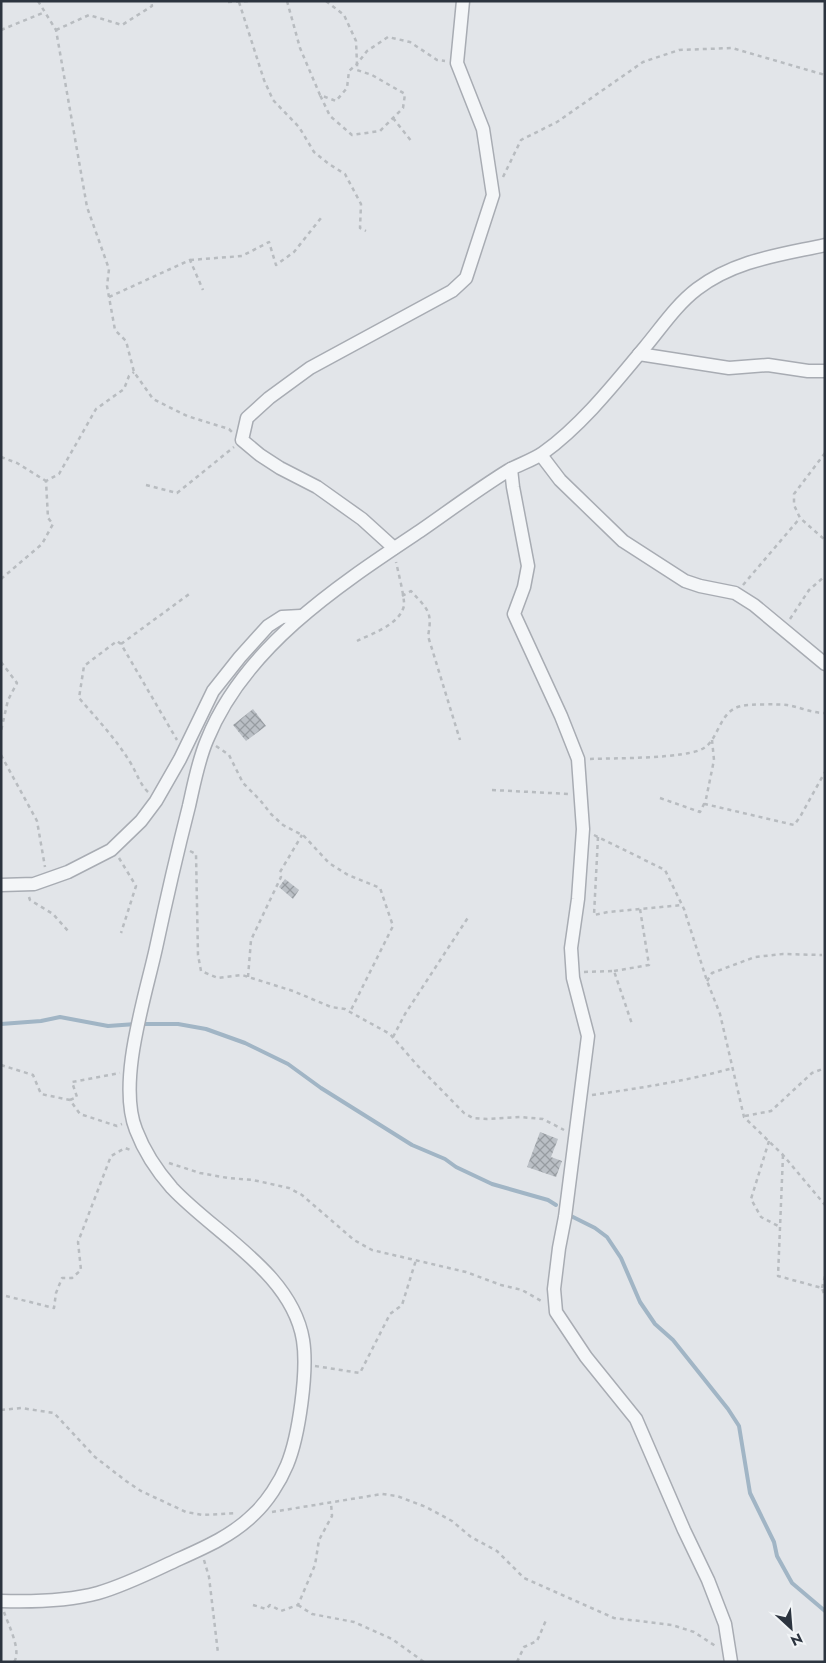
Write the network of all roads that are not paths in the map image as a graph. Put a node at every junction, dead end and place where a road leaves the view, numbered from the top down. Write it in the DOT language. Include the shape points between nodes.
graph roads {
  1 [pos="463,1"];
  2 [pos="825,245"];
  3 [pos="639,354"];
  4 [pos="825,371"];
  5 [pos="541,455"];
  6 [pos="511,468"];
  7 [pos="394,548"];
  8 [pos="301,616"];
  9 [pos="825,664"];
  10 [pos="1,885"];
  11 [pos="1,1602"];
  12 [pos="730,1659"];
  1 -- 7 [label="street" via="457,63 483,129 493,195 466,278 452,291 310,368 247,418 242,440 280,468 318,487 362,519"];
  2 -- 3 [label="street" via="745,262 719,276 697,289"];
  3 -- 4 [label="street" via="729,368 768,365"];
  3 -- 5 [label="street" via="588,413"];
  5 -- 6 [label="street"];
  5 -- 9 [label="street" via="560,480 623,541 685,581 735,594 754,605"];
  6 -- 7 [label="street"];
  6 -- 12 [label="street" via="528,566 514,614 578,759 583,830 571,948 573,973 588,1036 554,1289 556,1312 586,1357 636,1419 708,1580 725,1624"];
  7 -- 8 [label="street"];
  8 -- 10 [label="street" via="282,617 268,626 240,657 213,691 156,800 141,821 113,849 68,872 34,884"];
  8 -- 11 [label="street" via="242,678 207,740 135,1040 128,1095 134,1126 148,1157 172,1187 269,1275 287,1299 300,1326 304,1347 303,1385 287,1465 257,1512 229,1534 201,1548 124,1584 92,1594 47,1601"];
}
